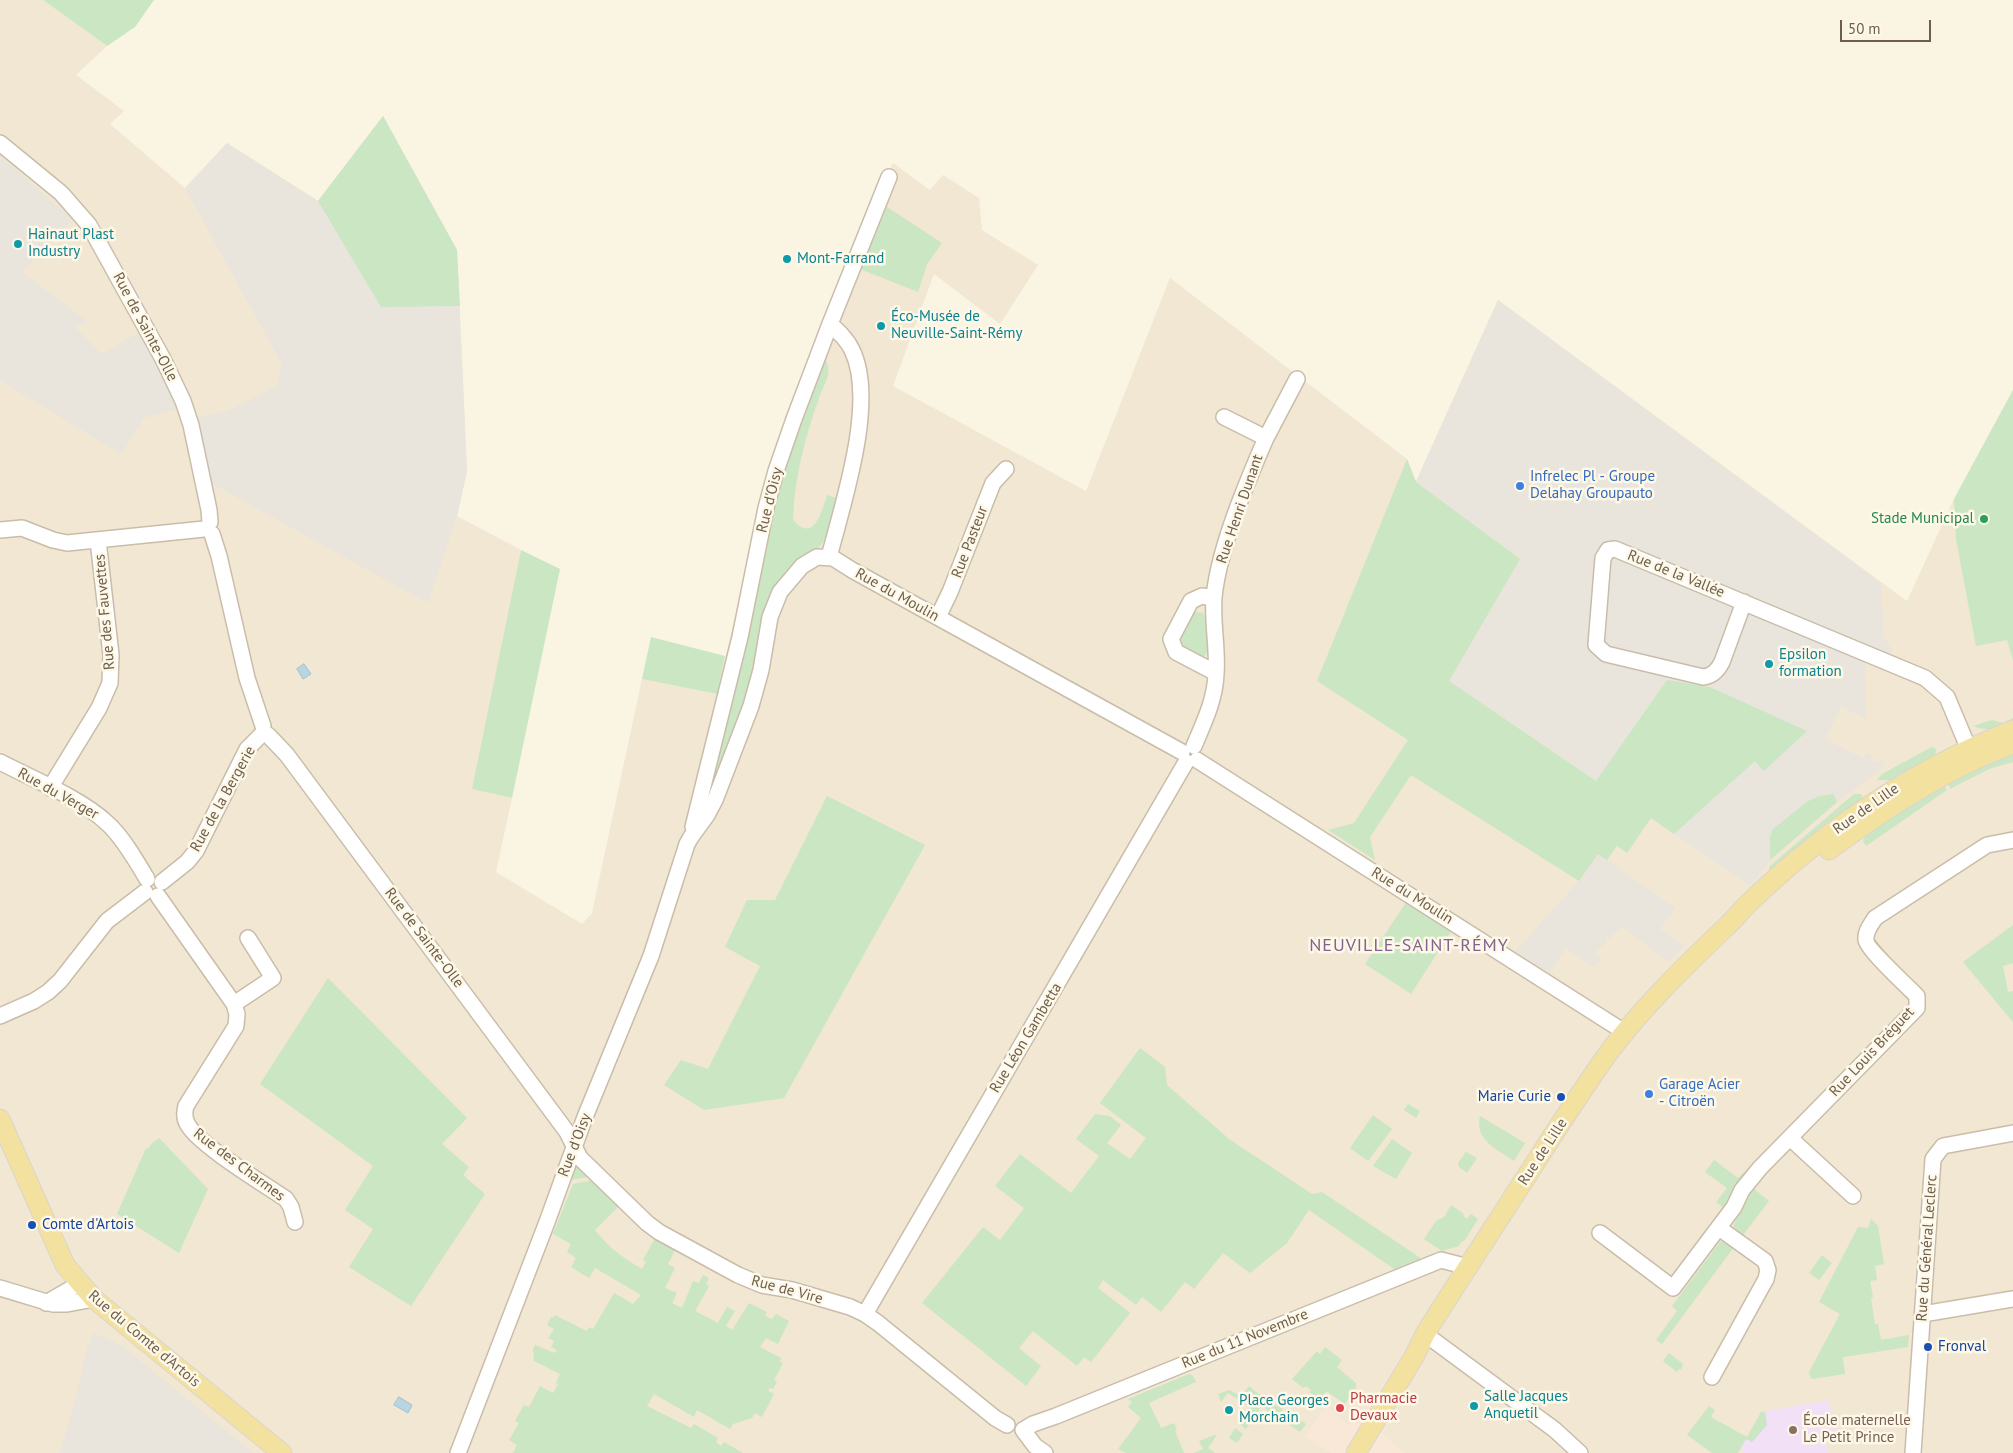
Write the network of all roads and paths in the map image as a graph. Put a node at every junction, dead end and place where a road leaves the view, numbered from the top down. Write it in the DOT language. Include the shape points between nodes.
graph roads {
  1 [pos="0,143"];
  2 [pos="889,177"];
  3 [pos="830,324"];
  4 [pos="1296,379"];
  5 [pos="1224,416"];
  6 [pos="1266,438"];
  7 [pos="1006,469"];
  8 [pos="208,528"];
  9 [pos="0,530"];
  10 [pos="98,540"];
  11 [pos="829,557"];
  12 [pos="1214,598"];
  13 [pos="1744,602"];
  14 [pos="938,617"];
  15 [pos="1216,673"];
  16 [pos="2013,730"];
  17 [pos="264,732"];
  18 [pos="2013,744"];
  19 [pos="1971,754"];
  20 [pos="1190,755"];
  21 [pos="0,762"];
  22 [pos="50,788"];
  23 [pos="690,837"];
  24 [pos="2013,840"];
  25 [pos="153,887"];
  26 [pos="248,938"];
  27 [pos="234,1004"];
  28 [pos="0,1016"];
  29 [pos="1626,1033"];
  30 [pos="0,1119"];
  31 [pos="2013,1133"];
  32 [pos="1790,1138"];
  33 [pos="574,1147"];
  34 [pos="1853,1196"];
  35 [pos="295,1222"];
  36 [pos="1719,1228"];
  37 [pos="1600,1233"];
  38 [pos="1468,1267"];
  39 [pos="79,1284"];
  40 [pos="0,1288"];
  41 [pos="94,1299"];
  42 [pos="2013,1299"];
  43 [pos="46,1302"];
  44 [pos="865,1314"];
  45 [pos="1923,1314"];
  46 [pos="1425,1334"];
  47 [pos="1712,1377"];
  48 [pos="1007,1425"];
  49 [pos="282,1453"];
  50 [pos="458,1453"];
  51 [pos="1045,1453"];
  52 [pos="1343,1453"];
  53 [pos="1356,1453"];
  54 [pos="1580,1453"];
  55 [pos="1913,1453"];
  1 -- 8 [label="street, Rue de Sainte-Olle" via="60,193 84,218 159,351 187,412 206,495"];
  2 -- 3 [label="street, Rue d'Oisy"];
  3 -- 11 [label="street" via="844,337 852,351 859,378 861,411 856,446"];
  3 -- 23 [label="street, Rue d'Oisy" via="794,418 770,494 740,637"];
  4 -- 6 [label="street"];
  5 -- 6 [label="street, Rue Henri Dunant"];
  6 -- 12 [label="street, Rue Henri Dunant" via="1235,518"];
  7 -- 14 [label="street, Rue Pasteur" via="993,483"];
  8 -- 10 [label="street"];
  8 -- 17 [label="street, Rue de Sainte-Olle" via="219,556 247,678"];
  9 -- 10 [label="street" via="22,528 68,543"];
  10 -- 22 [label="street, Rue des Fauvettes" via="111,665 110,683 99,708"];
  11 -- 14 [label="street, Rue du Moulin"];
  11 -- 23 [label="street, Rue d'Oisy" via="817,557 802,566 775,601 751,706 715,800"];
  12 -- 15 [label="street, Rue Henri Dunant"];
  12 -- 15 [label="street" via="1202,596 1192,601 1171,639 1176,652"];
  13 -- 13 [label="street, Rue de la Vallée" via="1720,666 1711,676 1703,677 1606,654 1596,645 1603,558 1611,549"];
  13 -- 19 [label="street, Rue de la Vallée" via="1925,678 1948,696"];
  14 -- 20 [label="street, Rue du Moulin"];
  15 -- 20 [label="street, Rue Henri Dunant" via="1209,710"];
  16 -- 19 [label="main road, Rue de Lille"];
  17 -- 25 [label="street, Rue de la Bergerie" via="247,749 196,851 187,862"];
  17 -- 33 [label="street, Rue de Sainte-Olle" via="288,755"];
  18 -- 19 [label="main road, Rue de Lille"];
  19 -- 29 [label="main road, Rue de Lille" via="1863,826 1755,907 1737,916 1685,966"];
  20 -- 29 [label="street, Rue du Moulin"];
  20 -- 44 [label="street, Rue Léon Gambetta"];
  21 -- 22 [label="street, Rue du Verger"];
  22 -- 25 [label="street, Rue du Verger" via="89,809 108,824"];
  23 -- 33 [label="street, Rue d'Oisy" via="651,956"];
  24 -- 32 [label="street, Rue Louis Bréguet" via="1987,845 1875,918 1867,930 1865,941 1917,996 1917,1008"];
  25 -- 27 [label="street"];
  25 -- 28 [label="street, Rue de la Bergerie" via="107,921 48,992"];
  26 -- 27 [label="street" via="272,978"];
  27 -- 35 [label="street, Rue des Charmes" via="236,1026 186,1106 186,1122 212,1148 286,1199"];
  29 -- 38 [label="main road, Rue de Lille" via="1573,1104"];
  30 -- 39 [label="main road, Rue du Comte d'Artois" via="65,1264"];
  31 -- 45 [label="street, Rue du Général Leclerc" via="1943,1146 1933,1159"];
  32 -- 34 [label="street"];
  32 -- 36 [label="street, Rue Louis Bréguet" via="1742,1190"];
  33 -- 44 [label="street, Rue de Vire" via="580,1158 659,1232 746,1279"];
  33 -- 50 [label="street, Rue d'Oisy"];
  36 -- 37 [label="street, Rue Louis Bréguet" via="1673,1288"];
  36 -- 47 [label="street" via="1765,1261 1768,1270 1766,1280"];
  38 -- 46 [label="main road, Rue de Lille"];
  38 -- 51 [label="street, Rue du 11 Novembre" via="1441,1260 1023,1430"];
  39 -- 41 [label="main road, Rue du Comte d'Artois"];
  39 -- 43 [label="street"];
  40 -- 43 [label="street"];
  41 -- 43 [label="street" via="67,1304"];
  41 -- 49 [label="main road, Rue du Comte d'Artois"];
  42 -- 45 [label="street"];
  44 -- 48 [label="street, Rue de Vire"];
  45 -- 55 [label="street, Rue du Général Leclerc"];
  46 -- 52 [label="main road, Rue de Lille" via="1409,1352"];
  46 -- 53 [label="main road, Rue de Lille"];
  46 -- 54 [label="street"];
}
